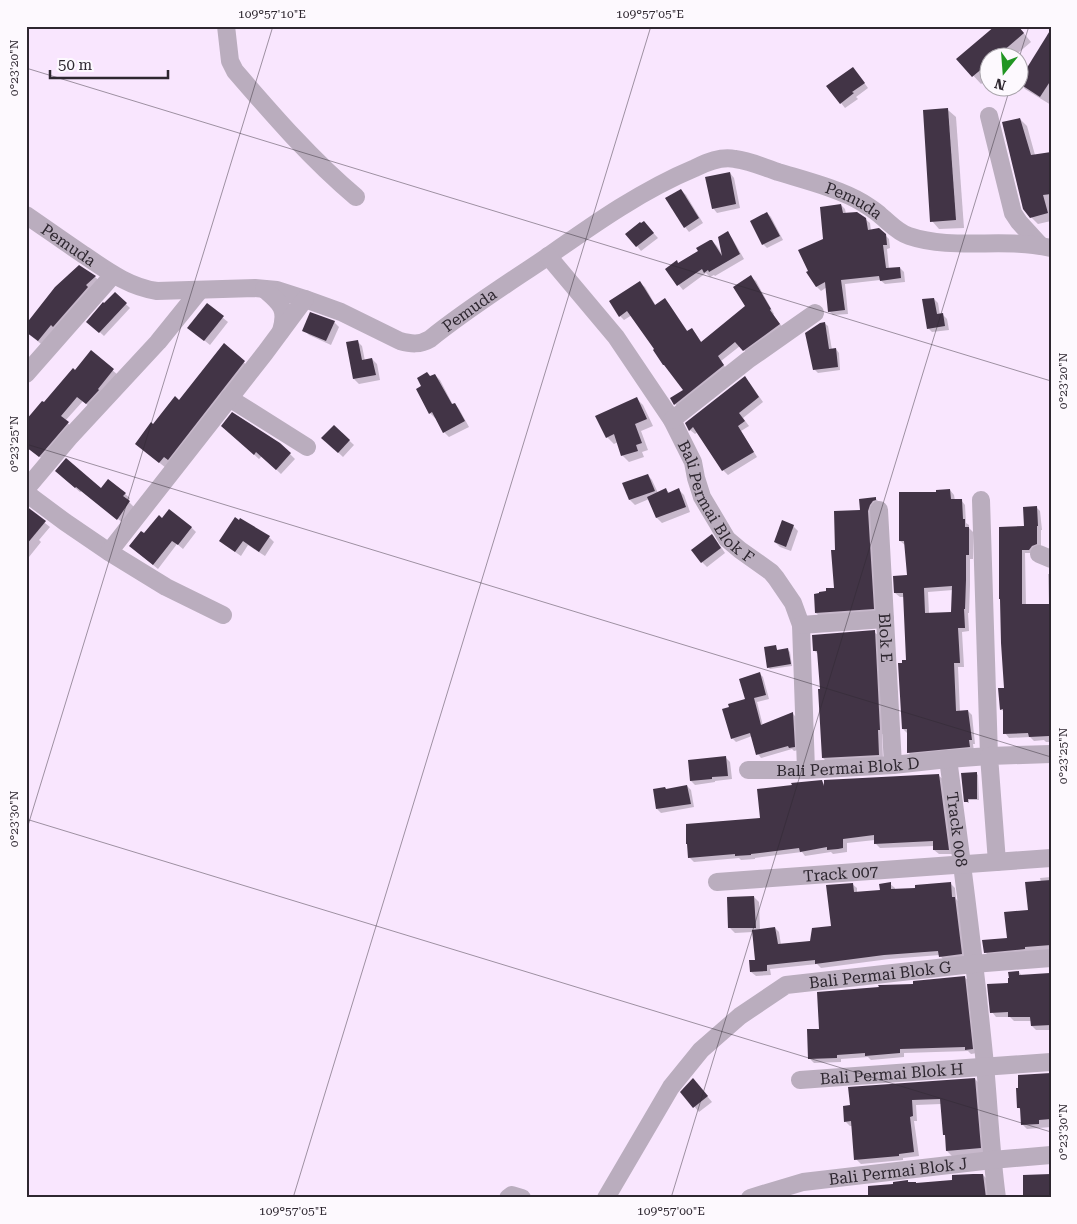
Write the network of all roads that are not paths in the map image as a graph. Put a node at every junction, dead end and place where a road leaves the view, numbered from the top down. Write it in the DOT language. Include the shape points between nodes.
graph roads {
  1 [pos="226,26"];
  2 [pos="989,116"];
  3 [pos="356,197"];
  4 [pos="26,216"];
  5 [pos="1046,247"];
  6 [pos="548,256"];
  7 [pos="113,275"];
  8 [pos="264,288"];
  9 [pos="200,290"];
  10 [pos="305,299"];
  11 [pos="815,313"];
  12 [pos="281,330"];
  13 [pos="26,374"];
  14 [pos="230,398"];
  15 [pos="672,420"];
  16 [pos="307,447"];
  17 [pos="26,488"];
  18 [pos="26,493"];
  19 [pos="981,500"];
  20 [pos="879,510"];
  21 [pos="109,552"];
  22 [pos="223,615"];
  23 [pos="885,619"];
  24 [pos="801,625"];
  25 [pos="1051,754"];
  26 [pos="990,756"];
  27 [pos="948,759"];
  28 [pos="893,766"];
  29 [pos="748,770"];
  30 [pos="806,770"];
  31 [pos="1051,858"];
  32 [pos="997,862"];
  33 [pos="963,864"];
  34 [pos="717,882"];
  35 [pos="1051,958"];
  36 [pos="973,964"];
  37 [pos="1051,1062"];
  38 [pos="985,1066"];
  39 [pos="800,1080"];
  40 [pos="1051,1155"];
  41 [pos="992,1160"];
  42 [pos="508,1198"];
  43 [pos="522,1198"];
  44 [pos="606,1198"];
  45 [pos="750,1198"];
  46 [pos="997,1198"];
  1 -- 3 [label="street" via="230,61 235,71 284,127"];
  2 -- 5 [label="street" via="1013,213"];
  4 -- 7 [label="street, Pemuda"];
  5 -- 6 [label="street, Pemuda" via="1017,243 937,242 910,237 851,197 732,158 710,161 652,188"];
  6 -- 10 [label="street, Pemuda" via="430,339 416,344 400,341 341,312"];
  6 -- 15 [label="street, Bali Permai Blok F" via="616,338"];
  7 -- 9 [label="street, Pemuda" via="147,290"];
  7 -- 13 [label="street"];
  8 -- 9 [label="street, Pemuda"];
  8 -- 10 [label="street, Pemuda"];
  8 -- 12 [label="street" via="282,310 284,321"];
  9 -- 17 [label="street" via="158,342"];
  10 -- 12 [label="street"];
  11 -- 15 [label="street" via="748,360"];
  12 -- 14 [label="street"];
  14 -- 16 [label="street"];
  14 -- 21 [label="street"];
  15 -- 24 [label="street, Bali Permai Blok F" via="693,462 702,497 718,525 727,539 772,572 793,603"];
  18 -- 21 [label="street"];
  19 -- 26 [label="street"];
  20 -- 23 [label="street, Blok E"];
  21 -- 22 [label="street" via="166,587"];
  23 -- 24 [label="street"];
  23 -- 28 [label="street, Blok E"];
  24 -- 30 [label="street, Bali Permai Blok F"];
  25 -- 26 [label="street"];
  26 -- 27 [label="street"];
  26 -- 32 [label="street"];
  27 -- 28 [label="street, Bali Permai Blok D"];
  27 -- 33 [label="street, Track 008"];
  28 -- 30 [label="street, Bali Permai Blok D"];
  29 -- 30 [label="street, Bali Permai Blok D"];
  31 -- 32 [label="street, Track 007"];
  32 -- 33 [label="street, Track 007"];
  33 -- 34 [label="street, Track 007"];
  33 -- 36 [label="street, Track 008"];
  35 -- 36 [label="street, Bali Permai Blok G"];
  36 -- 38 [label="street, Track 008"];
  36 -- 44 [label="street, Bali Permai Blok G" via="786,985 740,1016 700,1050 671,1087"];
  37 -- 38 [label="street, Bali Permai Blok H"];
  38 -- 39 [label="street, Bali Permai Blok H"];
  38 -- 41 [label="street, Track 008"];
  40 -- 41 [label="street, Bali Permai Blok J"];
  41 -- 45 [label="street, Bali Permai Blok J" via="803,1182"];
  41 -- 46 [label="street, Track 008"];
  42 -- 43 [label="street" via="512,1195"];
}
